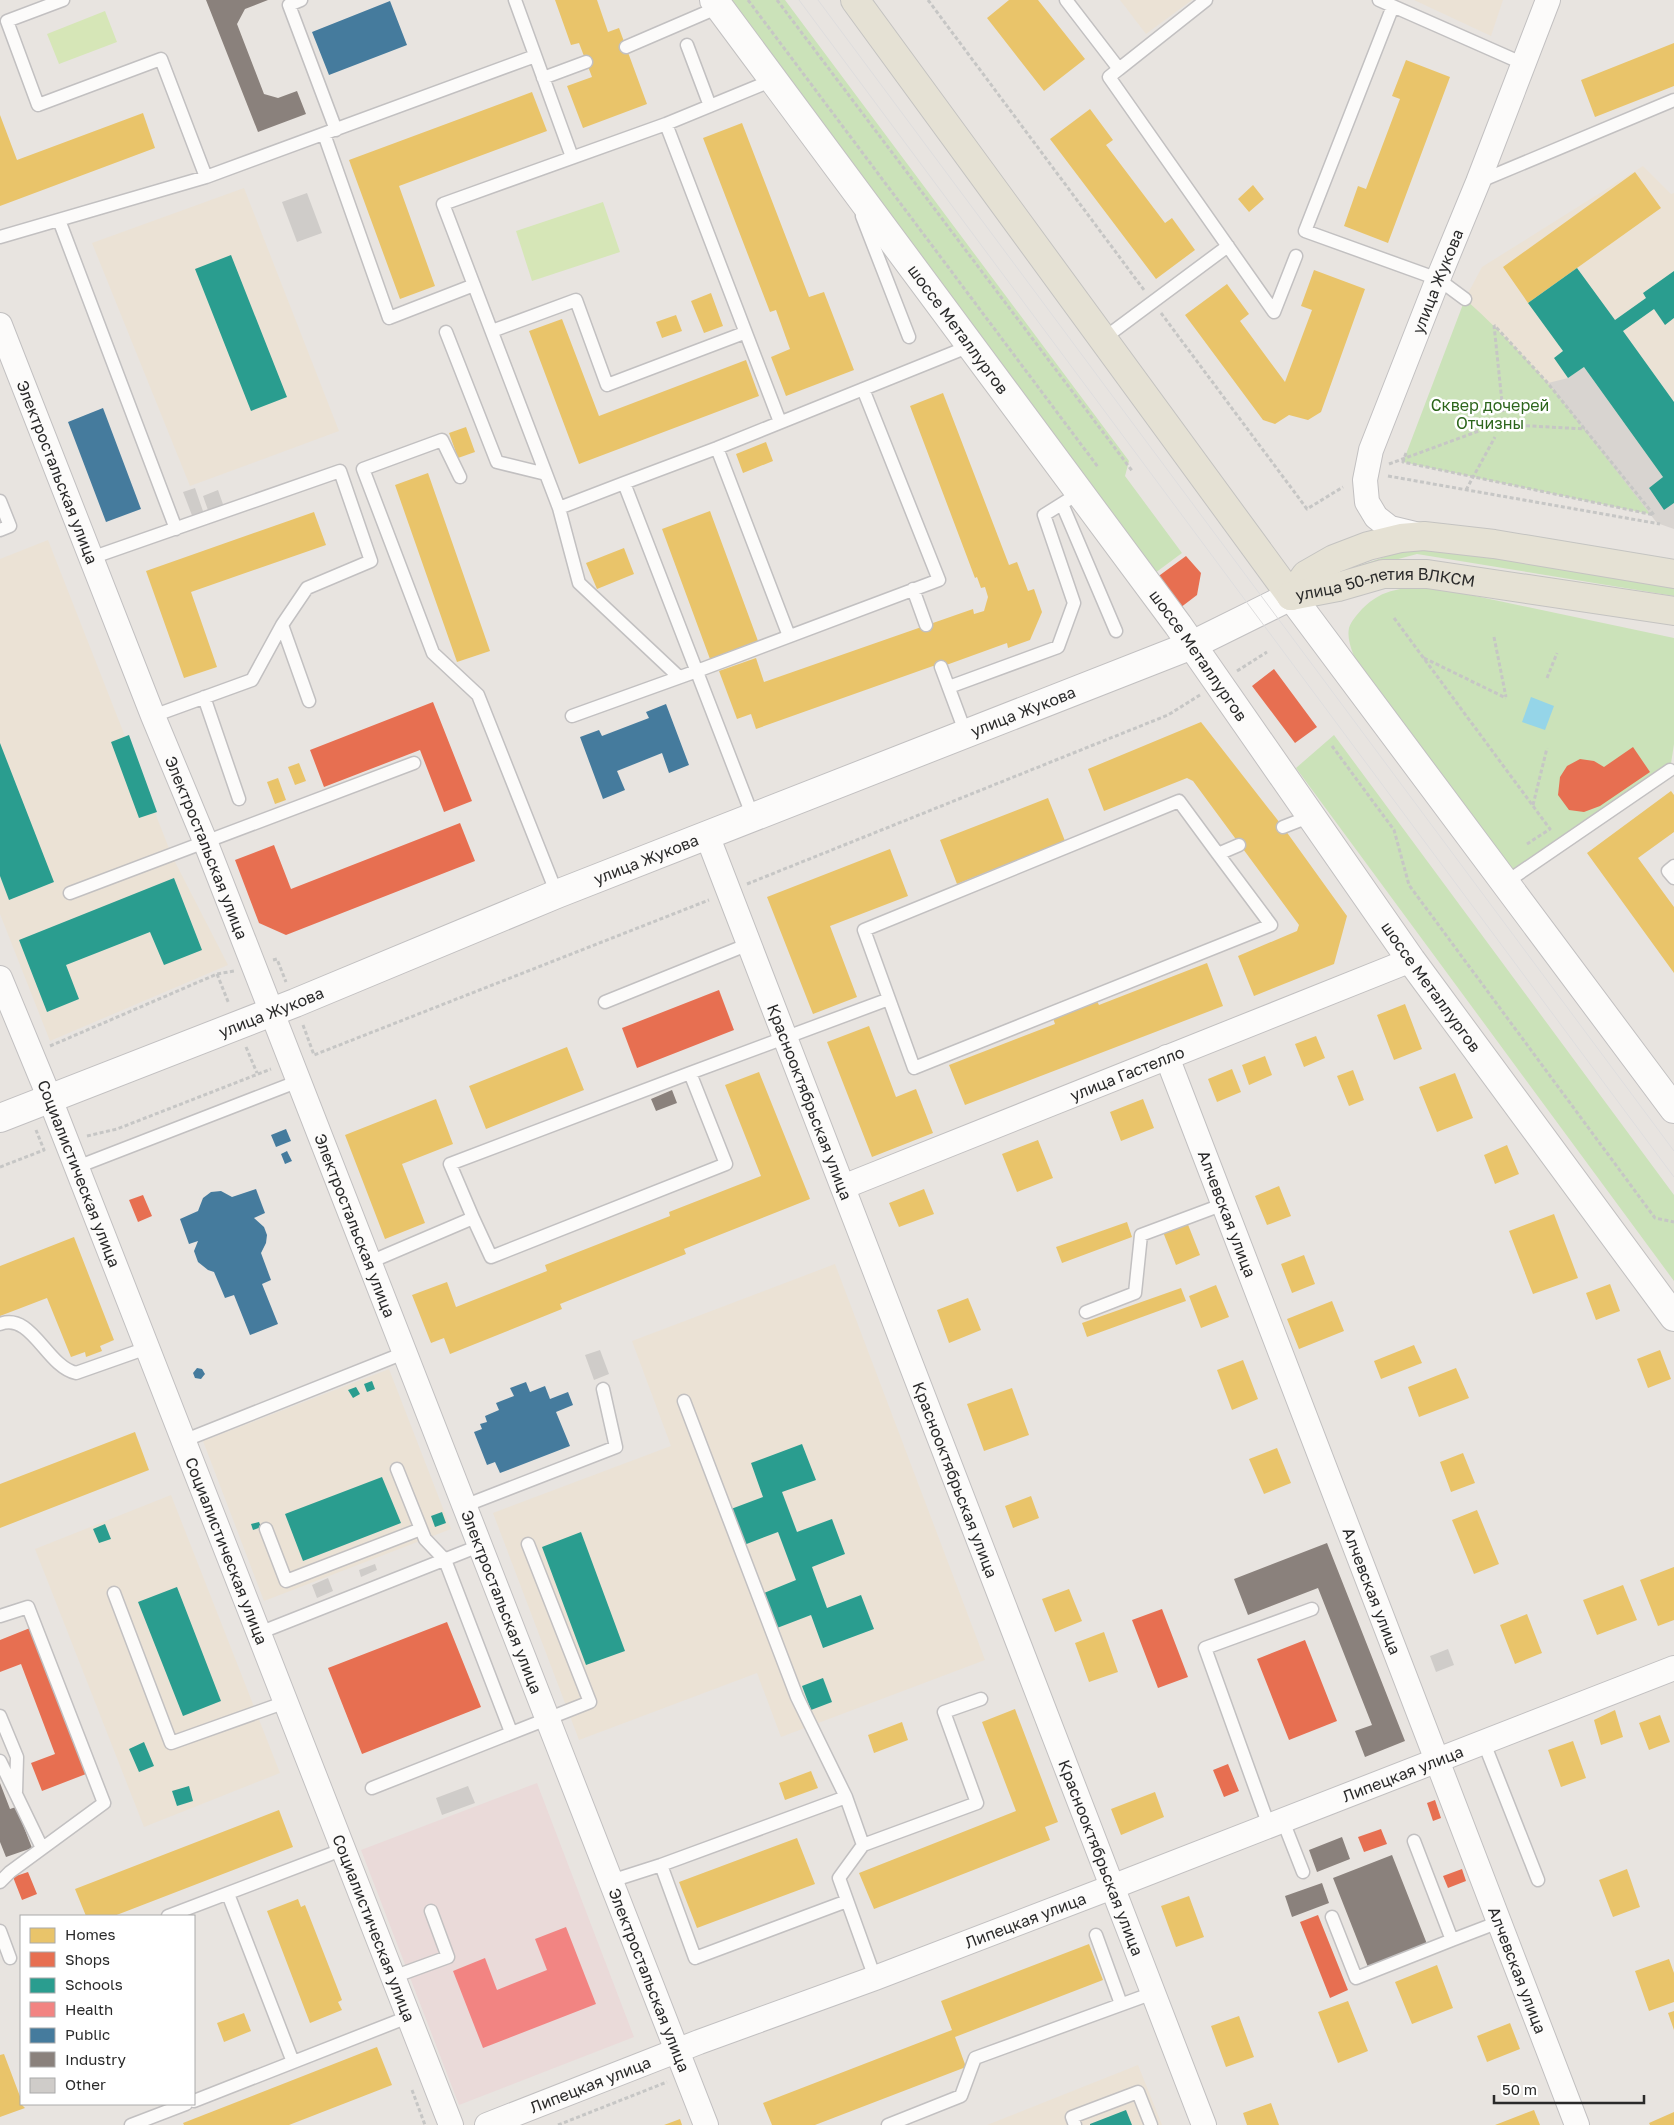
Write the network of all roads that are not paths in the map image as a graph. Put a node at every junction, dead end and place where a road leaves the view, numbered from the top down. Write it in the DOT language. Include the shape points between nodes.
graph roads {
  1 [pos="63,0"];
  2 [pos="301,0"];
  3 [pos="515,0"];
  4 [pos="855,0"];
  5 [pos="1066,0"];
  6 [pos="1206,0"];
  7 [pos="1379,0"];
  8 [pos="1548,0"];
  9 [pos="716,4"];
  10 [pos="1393,6"];
  11 [pos="687,45"];
  12 [pos="626,47"];
  13 [pos="535,56"];
  14 [pos="586,62"];
  15 [pos="1524,64"];
  16 [pos="1119,69"];
  17 [pos="543,78"];
  18 [pos="773,80"];
  19 [pos="1674,100"];
  20 [pos="710,106"];
  21 [pos="666,124"];
  22 [pos="330,132"];
  23 [pos="572,157"];
  24 [pos="206,177"];
  25 [pos="1478,182"];
  26 [pos="850,185"];
  27 [pos="59,220"];
  28 [pos="0,237"];
  29 [pos="1228,246"];
  30 [pos="1296,256"];
  31 [pos="1438,279"];
  32 [pos="474,286"];
  33 [pos="1465,299"];
  34 [pos="0,325"];
  35 [pos="492,331"];
  36 [pos="446,332"];
  37 [pos="744,333"];
  38 [pos="909,337"];
  39 [pos="1103,339"];
  40 [pos="970,346"];
  41 [pos="863,389"];
  42 [pos="780,422"];
  43 [pos="717,448"];
  44 [pos="546,474"];
  45 [pos="460,477"];
  46 [pos="624,483"];
  47 [pos="1070,498"];
  48 [pos="0,501"];
  49 [pos="559,508"];
  50 [pos="176,529"];
  51 [pos="0,530"];
  52 [pos="1424,536"];
  53 [pos="91,558"];
  54 [pos="1674,574"];
  55 [pos="913,589"];
  56 [pos="1291,596"];
  57 [pos="1674,611"];
  58 [pos="926,624"];
  59 [pos="282,625"];
  60 [pos="1116,631"];
  61 [pos="789,636"];
  62 [pos="1192,645"];
  63 [pos="941,666"];
  64 [pos="697,671"];
  65 [pos="679,677"];
  66 [pos="949,687"];
  67 [pos="204,697"];
  68 [pos="309,701"];
  69 [pos="153,716"];
  70 [pos="572,716"];
  71 [pos="966,734"];
  72 [pos="414,763"];
  73 [pos="1670,770"];
  74 [pos="239,799"];
  75 [pos="1311,816"];
  76 [pos="753,817"];
  77 [pos="1283,827"];
  78 [pos="707,835"];
  79 [pos="205,842"];
  80 [pos="1239,845"];
  81 [pos="1218,854"];
  82 [pos="1674,866"];
  83 [pos="1674,878"];
  84 [pos="1505,883"];
  85 [pos="70,893"];
  86 [pos="558,894"];
  87 [pos="749,944"];
  88 [pos="1411,960"];
  89 [pos="0,978"];
  90 [pos="889,999"];
  91 [pos="605,1002"];
  92 [pos="283,1008"];
  93 [pos="785,1038"];
  94 [pos="1167,1057"];
  95 [pos="690,1073"];
  96 [pos="299,1081"];
  97 [pos="38,1103"];
  98 [pos="1673,1106"];
  99 [pos="0,1118"];
  100 [pos="77,1167"];
  101 [pos="842,1187"];
  102 [pos="1224,1204"];
  103 [pos="473,1218"];
  104 [pos="370,1262"];
  105 [pos="1086,1312"];
  106 [pos="1674,1318"];
  107 [pos="0,1324"];
  108 [pos="147,1348"];
  109 [pos="404,1353"];
  110 [pos="603,1389"];
  111 [pos="684,1401"];
  112 [pos="183,1441"];
  113 [pos="397,1469"];
  114 [pos="464,1506"];
  115 [pos="266,1529"];
  116 [pos="421,1529"];
  117 [pos="528,1544"];
  118 [pos="479,1546"];
  119 [pos="445,1560"];
  120 [pos="114,1593"];
  121 [pos="1312,1609"];
  122 [pos="0,1616"];
  123 [pos="259,1633"];
  124 [pos="1674,1668"];
  125 [pos="980,1699"];
  126 [pos="286,1702"];
  127 [pos="0,1716"];
  128 [pos="547,1719"];
  129 [pos="511,1732"];
  130 [pos="1484,1743"];
  131 [pos="0,1761"];
  132 [pos="1437,1761"];
  133 [pos="372,1788"];
  134 [pos="16,1794"];
  135 [pos="846,1798"];
  136 [pos="1276,1824"];
  137 [pos="1414,1841"];
  138 [pos="863,1845"];
  139 [pos="42,1848"];
  140 [pos="344,1850"];
  141 [pos="661,1865"];
  142 [pos="1303,1872"];
  143 [pos="1538,1880"];
  144 [pos="611,1881"];
  145 [pos="0,1882"];
  146 [pos="1112,1887"];
  147 [pos="228,1894"];
  148 [pos="847,1901"];
  149 [pos="431,1912"];
  150 [pos="171,1915"];
  151 [pos="1332,1917"];
  152 [pos="1499,1922"];
  153 [pos="0,1931"];
  154 [pos="1096,1935"];
  155 [pos="1452,1940"];
  156 [pos="10,1958"];
  157 [pos="393,1977"];
  158 [pos="875,1978"];
  159 [pos="1153,1992"];
  160 [pos="1122,2004"];
  161 [pos="408,2016"];
  162 [pos="677,2050"];
  163 [pos="293,2062"];
  164 [pos="195,2100"];
  165 [pos="183,2105"];
  166 [pos="131,2125"];
  167 [pos="451,2125"];
  168 [pos="487,2125"];
  169 [pos="706,2125"];
  170 [pos="888,2125"];
  171 [pos="1075,2125"];
  172 [pos="1151,2125"];
  173 [pos="1204,2125"];
  174 [pos="1577,2125"];
  1 -- 24 [label="lane" via="7,21 38,105 161,59"];
  2 -- 22 [label="lane" via="289,5"];
  3 -- 13 [label="lane"];
  4 -- 39 [label="main road"];
  5 -- 16 [label="lane"];
  6 -- 16 [label="lane"];
  7 -- 10 [label="lane"];
  8 -- 15 [label="street, улица Жукова"];
  9 -- 12 [label="lane"];
  9 -- 18 [label="main road, шоссе Металлургов"];
  10 -- 15 [label="lane"];
  10 -- 31 [label="lane" via="1306,231"];
  11 -- 20 [label="lane"];
  13 -- 17 [label="lane"];
  13 -- 22 [label="lane"];
  14 -- 17 [label="lane"];
  15 -- 25 [label="street, улица Жукова"];
  16 -- 29 [label="lane" via="1109,77"];
  17 -- 23 [label="lane"];
  18 -- 20 [label="lane"];
  18 -- 26 [label="main road, шоссе Металлургов"];
  19 -- 25 [label="lane"];
  20 -- 21 [label="lane"];
  21 -- 23 [label="lane"];
  21 -- 37 [label="lane"];
  22 -- 24 [label="lane"];
  22 -- 32 [label="lane" via="389,318"];
  23 -- 32 [label="lane" via="443,204"];
  24 -- 27 [label="lane"];
  25 -- 31 [label="street, улица Жукова"];
  26 -- 38 [label="lane"];
  26 -- 40 [label="main road, шоссе Металлургов"];
  27 -- 28 [label="lane"];
  27 -- 50 [label="lane"];
  29 -- 30 [label="lane" via="1274,312"];
  29 -- 39 [label="lane"];
  31 -- 33 [label="lane"];
  31 -- 52 [label="street, улица Жукова" via="1371,450 1365,480 1367,502 1376,517 1390,528"];
  32 -- 35 [label="lane"];
  34 -- 53 [label="street, Электростальская улица"];
  35 -- 37 [label="lane" via="576,300 607,385"];
  35 -- 44 [label="lane"];
  36 -- 44 [label="lane" via="496,462"];
  37 -- 42 [label="lane"];
  39 -- 56 [label="main road"];
  40 -- 41 [label="lane"];
  40 -- 47 [label="main road, шоссе Металлургов"];
  41 -- 42 [label="lane"];
  41 -- 55 [label="lane" via="939,580"];
  42 -- 43 [label="lane"];
  43 -- 46 [label="lane"];
  43 -- 61 [label="lane"];
  44 -- 49 [label="lane"];
  45 -- 86 [label="lane" via="442,440 363,469 433,653 478,695"];
  46 -- 49 [label="lane"];
  46 -- 64 [label="lane"];
  47 -- 60 [label="lane"];
  47 -- 62 [label="main road, шоссе Металлургов"];
  47 -- 66 [label="lane" via="1044,515 1074,603 1058,647"];
  48 -- 51 [label="lane" via="10,526"];
  49 -- 65 [label="lane" via="579,583"];
  50 -- 53 [label="lane"];
  50 -- 59 [label="lane" via="340,471 371,561 307,588"];
  52 -- 54 [label="main road, улица 50-летия ВЛКСМ" via="1494,544"];
  52 -- 56 [label="main road, улица 50-летия ВЛКСМ" via="1368,546 1334,559 1306,575"];
  53 -- 69 [label="street, Электростальская улица"];
  55 -- 58 [label="lane"];
  55 -- 61 [label="lane"];
  56 -- 57 [label="main road, улица 50-летия ВЛКСМ" via="1383,574 1427,574"];
  56 -- 62 [label="main road, улица Жукова"];
  56 -- 84 [label="main road"];
  59 -- 67 [label="lane" via="252,680"];
  59 -- 68 [label="lane"];
  61 -- 64 [label="lane"];
  62 -- 71 [label="main road, улица Жукова"];
  62 -- 75 [label="main road, шоссе Металлургов"];
  63 -- 66 [label="lane"];
  64 -- 65 [label="lane"];
  64 -- 76 [label="lane"];
  65 -- 70 [label="lane"];
  66 -- 71 [label="lane"];
  67 -- 69 [label="lane"];
  67 -- 74 [label="lane"];
  69 -- 79 [label="street, Электростальская улица"];
  71 -- 76 [label="main road, улица Жукова"];
  72 -- 79 [label="lane"];
  73 -- 84 [label="lane"];
  75 -- 77 [label="lane"];
  75 -- 88 [label="main road, шоссе Металлургов"];
  76 -- 78 [label="main road, улица Жукова"];
  78 -- 86 [label="main road, улица Жукова"];
  78 -- 87 [label="street, Краснооктябрьская улица"];
  79 -- 85 [label="lane"];
  79 -- 92 [label="street, Электростальская улица" via="255,968"];
  80 -- 81 [label="lane"];
  81 -- 90 [label="lane" via="1179,801 864,930"];
  81 -- 90 [label="lane" via="1270,924 914,1068"];
  82 -- 83 [label="lane" via="1668,871"];
  84 -- 98 [label="main road"];
  86 -- 92 [label="main road, улица Жукова"];
  87 -- 91 [label="lane"];
  87 -- 93 [label="street, Краснооктябрьская улица"];
  88 -- 94 [label="street, улица Гастелло"];
  88 -- 106 [label="main road, шоссе Металлургов"];
  89 -- 97 [label="street, Социалистическая улица" via="32,1054"];
  90 -- 93 [label="lane"];
  92 -- 96 [label="street, Электростальская улица"];
  92 -- 97 [label="main road, улица Жукова"];
  93 -- 95 [label="lane"];
  93 -- 101 [label="street, Краснооктябрьская улица"];
  94 -- 101 [label="street, улица Гастелло"];
  94 -- 102 [label="street, Алчевская улица"];
  95 -- 103 [label="lane" via="450,1164"];
  95 -- 103 [label="lane" via="726,1164 491,1257"];
  96 -- 100 [label="lane"];
  96 -- 104 [label="street, Электростальская улица"];
  97 -- 99 [label="main road, улица Жукова"];
  97 -- 100 [label="street, Социалистическая улица"];
  100 -- 108 [label="street, Социалистическая улица"];
  101 -- 146 [label="street, Краснооктябрьская улица"];
  102 -- 105 [label="lane" via="1141,1235 1135,1293"];
  102 -- 132 [label="street, Алчевская улица"];
  103 -- 104 [label="lane"];
  104 -- 109 [label="street, Электростальская улица"];
  107 -- 108 [label="lane" via="9,1320 23,1325 65,1370 76,1373"];
  108 -- 112 [label="street, Социалистическая улица"];
  109 -- 112 [label="lane"];
  109 -- 114 [label="street, Электростальская улица"];
  110 -- 114 [label="lane" via="616,1447"];
  111 -- 135 [label="lane" via="797,1697"];
  112 -- 123 [label="street, Социалистическая улица"];
  113 -- 116 [label="lane"];
  114 -- 118 [label="street, Электростальская улица"];
  115 -- 116 [label="lane" via="286,1580"];
  116 -- 119 [label="lane" via="425,1539"];
  117 -- 128 [label="lane" via="590,1702"];
  118 -- 119 [label="lane"];
  118 -- 128 [label="street, Электростальская улица"];
  119 -- 123 [label="lane"];
  119 -- 129 [label="lane"];
  120 -- 126 [label="lane" via="172,1743"];
  121 -- 136 [label="lane" via="1205,1648"];
  122 -- 139 [label="lane" via="28,1607 104,1802"];
  123 -- 126 [label="street, Социалистическая улица"];
  124 -- 130 [label="street, Липецкая улица"];
  125 -- 138 [label="lane" via="944,1712 977,1804"];
  126 -- 140 [label="street, Социалистическая улица"];
  127 -- 134 [label="lane" via="16,1757"];
  128 -- 129 [label="lane"];
  128 -- 144 [label="street, Электростальская улица"];
  129 -- 133 [label="lane"];
  130 -- 132 [label="street, Липецкая улица"];
  130 -- 143 [label="lane"];
  131 -- 134 [label="lane"];
  132 -- 136 [label="street, Липецкая улица"];
  132 -- 152 [label="street, Алчевская улица"];
  134 -- 139 [label="lane"];
  135 -- 138 [label="lane"];
  135 -- 141 [label="lane"];
  136 -- 142 [label="lane"];
  136 -- 146 [label="street, Липецкая улица"];
  137 -- 155 [label="lane"];
  138 -- 148 [label="lane" via="839,1878"];
  139 -- 145 [label="lane"];
  140 -- 147 [label="lane"];
  140 -- 157 [label="street, Социалистическая улица"];
  141 -- 144 [label="lane"];
  141 -- 148 [label="lane" via="695,1958"];
  144 -- 162 [label="street, Электростальская улица"];
  146 -- 158 [label="street, Липецкая улица"];
  146 -- 159 [label="street, Краснооктябрьская улица"];
  147 -- 150 [label="lane"];
  147 -- 163 [label="lane"];
  148 -- 158 [label="lane"];
  149 -- 157 [label="lane" via="448,1957"];
  151 -- 155 [label="lane" via="1356,1978"];
  152 -- 155 [label="lane"];
  152 -- 174 [label="street, Алчевская улица"];
  153 -- 156 [label="lane"];
  154 -- 160 [label="lane"];
  157 -- 161 [label="street, Социалистическая улица"];
  158 -- 162 [label="street, Липецкая улица"];
  159 -- 160 [label="lane"];
  159 -- 173 [label="street, Краснооктябрьская улица"];
  160 -- 170 [label="lane" via="975,2058 961,2096"];
  161 -- 163 [label="lane"];
  161 -- 167 [label="street, Социалистическая улица"];
  162 -- 168 [label="street, Липецкая улица"];
  162 -- 169 [label="street, Электростальская улица"];
  163 -- 164 [label="lane"];
  165 -- 166 [label="lane"];
  171 -- 172 [label="lane" via="1072,2117 1138,2092"];
}
